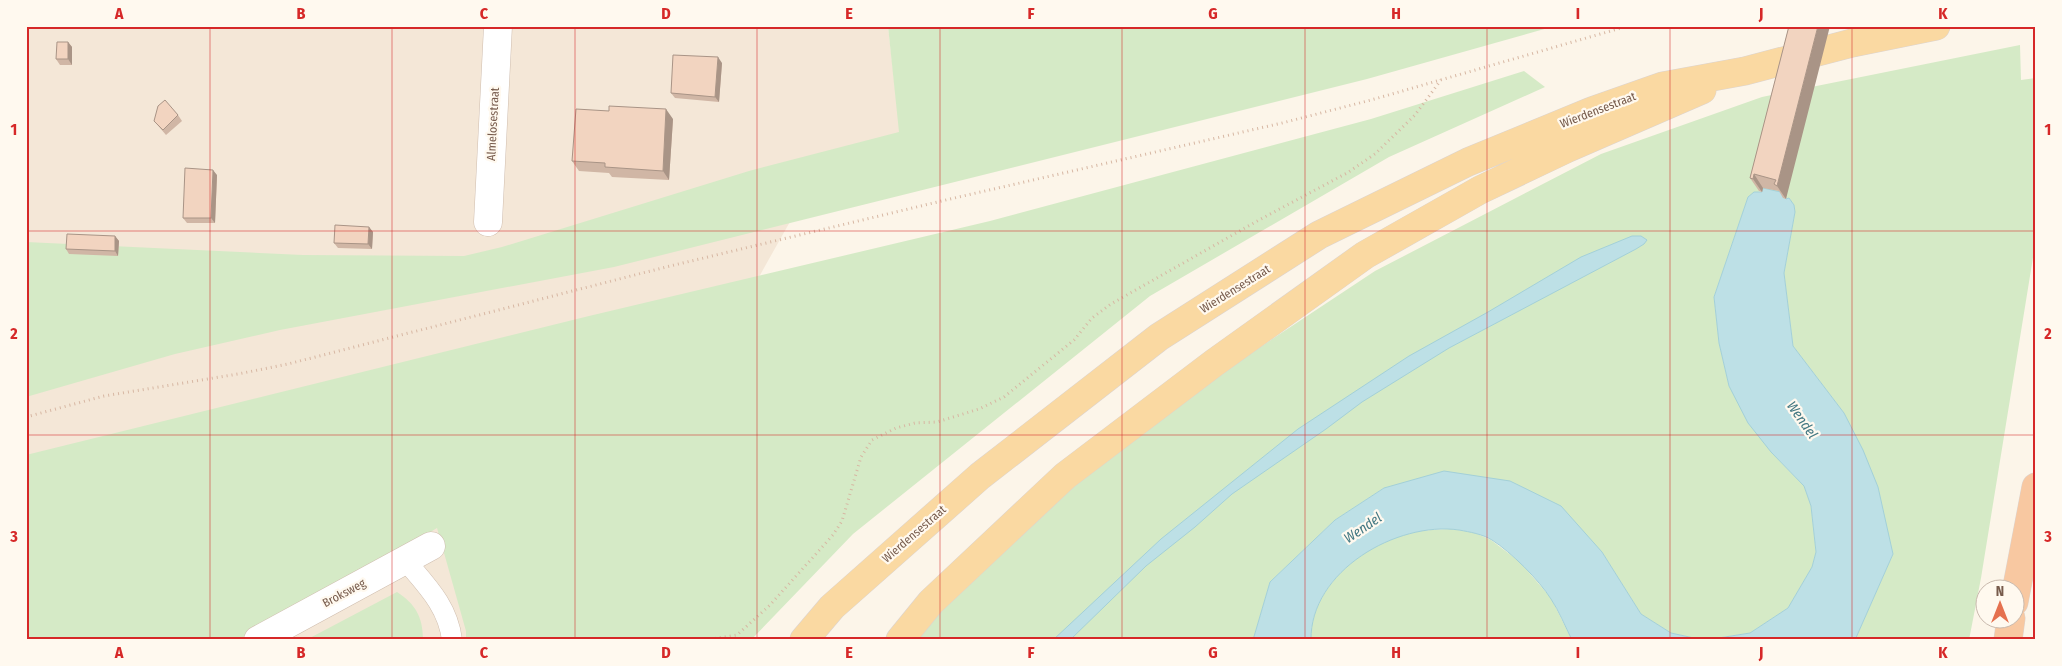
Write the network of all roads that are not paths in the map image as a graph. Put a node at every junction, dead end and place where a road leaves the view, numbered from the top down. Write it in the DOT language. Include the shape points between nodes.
graph roads {
  1 [pos="498,26"];
  2 [pos="1936,26"];
  3 [pos="1745,71"];
  4 [pos="488,222"];
  5 [pos="2036,487"];
  6 [pos="431,546"];
  7 [pos="405,560"];
  8 [pos="2019,578"];
  9 [pos="258,640"];
  10 [pos="452,640"];
  11 [pos="804,640"];
  12 [pos="900,640"];
  1 -- 4 [label="street, Almelosestraat"];
  2 -- 3 [label="main road, Wierdensestraat" via="1852,43"];
  3 -- 11 [label="main road, Wierdensestraat" via="1663,86 1592,110 1468,162 1320,236 1159,337 980,476 832,607"];
  3 -- 12 [label="main road, Wierdensestraat" via="1480,190 1365,255 1214,363 1065,476 931,602"];
  5 -- 8 [label="highway"];
  6 -- 7 [label="street, Broksweg"];
  7 -- 9 [label="street, Broksweg"];
  7 -- 10 [label="lane" via="436,596"];
}
